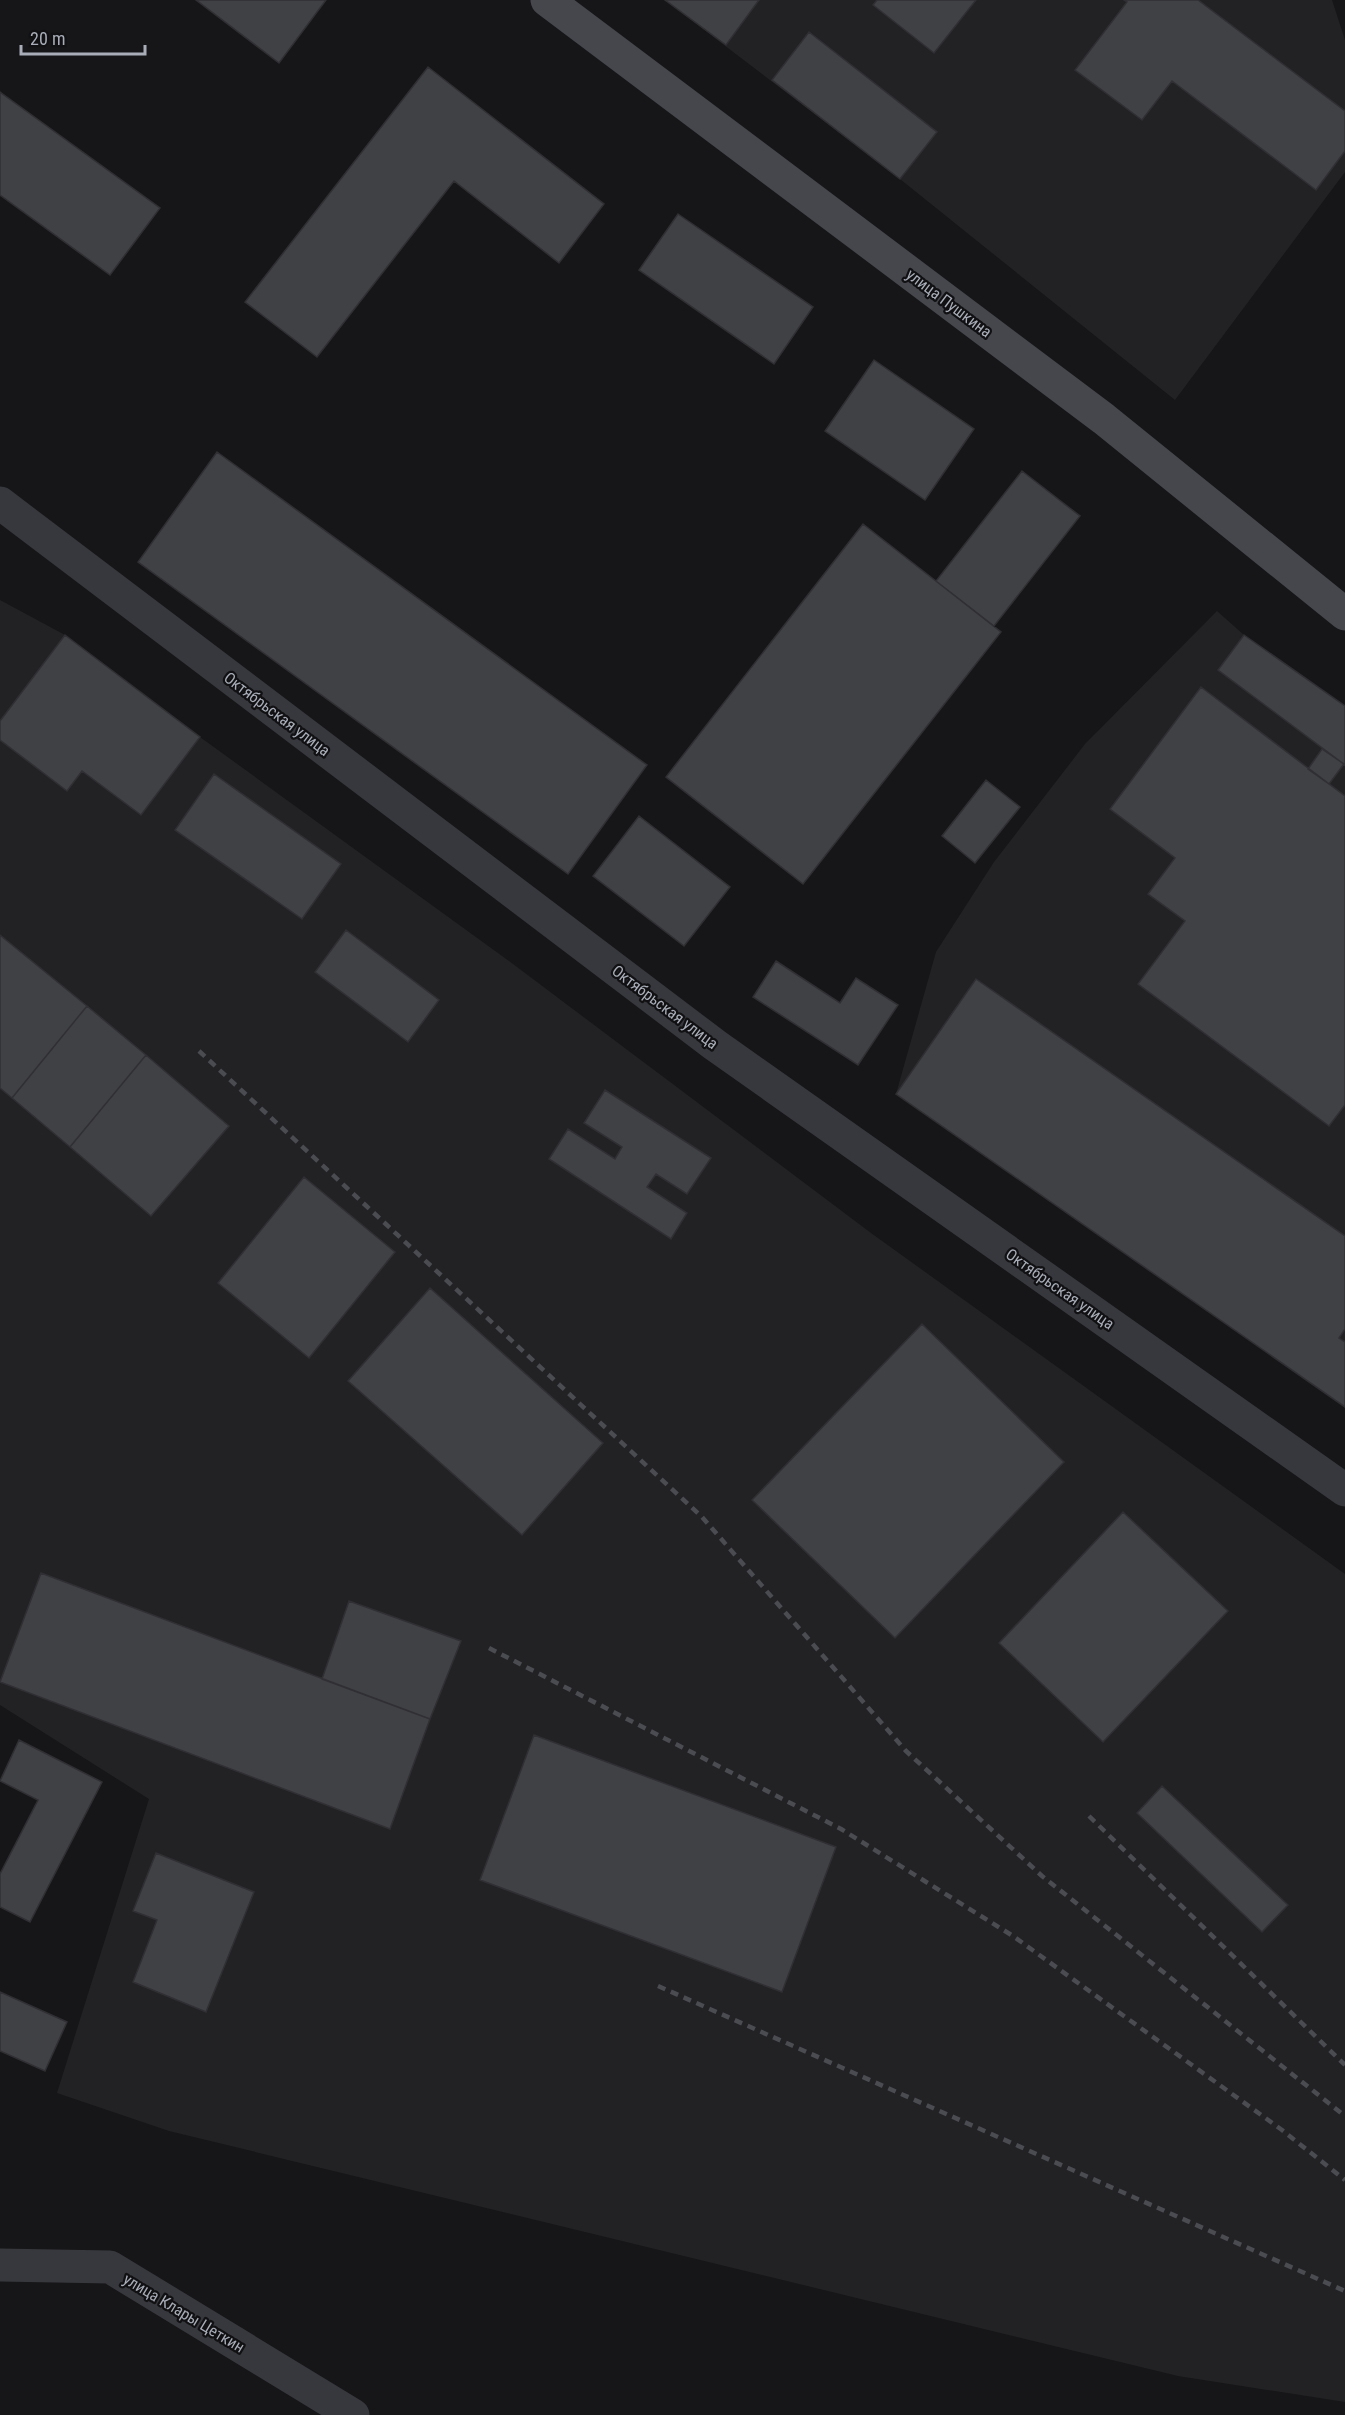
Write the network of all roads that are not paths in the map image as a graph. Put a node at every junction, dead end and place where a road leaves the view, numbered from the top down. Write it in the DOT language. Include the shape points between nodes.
graph roads {
  1 [pos="547,0"];
  2 [pos="0,503"];
  3 [pos="1345,614"];
  4 [pos="1345,1490"];
  5 [pos="0,2265"];
  6 [pos="353,2415"];
  1 -- 3 [label="street, улица Пушкина" via="1104,419"];
  2 -- 4 [label="street, Октябрьская улица" via="715,1045"];
  5 -- 6 [label="street, улица Клары Цеткин" via="110,2267"];
}
